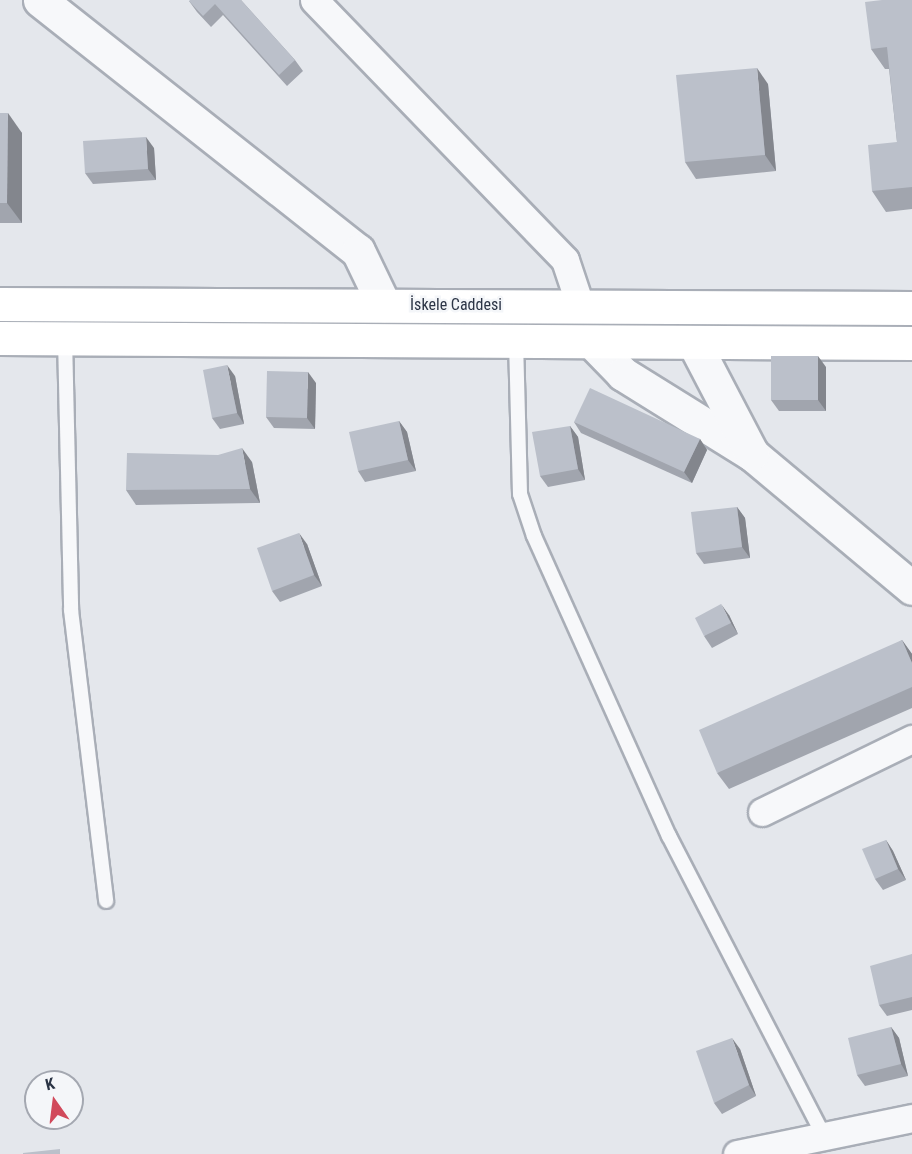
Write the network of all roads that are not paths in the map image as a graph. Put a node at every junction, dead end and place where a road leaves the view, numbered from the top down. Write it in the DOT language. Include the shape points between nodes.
graph roads {
  1 [pos="40,0"];
  2 [pos="314,0"];
  3 [pos="0,304"];
  4 [pos="384,305"];
  5 [pos="580,305"];
  6 [pos="912,308"];
  7 [pos="0,338"];
  8 [pos="65,338"];
  9 [pos="516,341"];
  10 [pos="593,343"];
  11 [pos="694,343"];
  12 [pos="912,343"];
  13 [pos="753,455"];
  14 [pos="912,588"];
  15 [pos="912,739"];
  16 [pos="762,812"];
  17 [pos="106,901"];
  18 [pos="912,1118"];
  19 [pos="824,1136"];
  20 [pos="737,1154"];
  1 -- 4 [label="street" via="358,251"];
  2 -- 5 [label="street" via="565,260"];
  3 -- 4 [label="main road, İskele Caddesi"];
  4 -- 5 [label="main road, İskele Caddesi"];
  5 -- 6 [label="main road, İskele Caddesi"];
  7 -- 8 [label="main road"];
  8 -- 9 [label="main road"];
  8 -- 17 [label="lane" via="71,610"];
  9 -- 10 [label="main road"];
  9 -- 19 [label="lane" via="520,494 534,536 669,836"];
  10 -- 11 [label="main road"];
  10 -- 13 [label="street" via="623,374"];
  11 -- 12 [label="main road"];
  11 -- 13 [label="street"];
  13 -- 14 [label="street"];
  15 -- 16 [label="street"];
  18 -- 19 [label="street"];
  19 -- 20 [label="street"];
}
